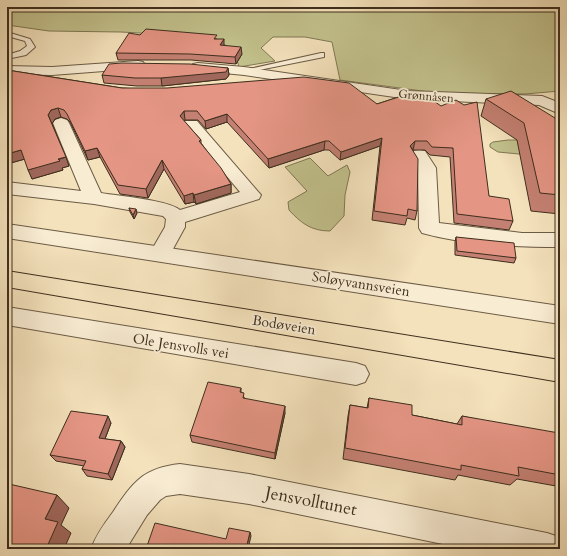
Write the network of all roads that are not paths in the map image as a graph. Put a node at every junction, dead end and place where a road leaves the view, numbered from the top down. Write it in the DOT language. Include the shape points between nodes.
graph roads {
  1 [pos="7,34"];
  2 [pos="321,55"];
  3 [pos="7,56"];
  4 [pos="152,65"];
  5 [pos="184,66"];
  6 [pos="7,70"];
  7 [pos="52,71"];
  8 [pos="244,71"];
  9 [pos="292,78"];
  10 [pos="84,84"];
  11 [pos="235,84"];
  12 [pos="560,109"];
  13 [pos="61,123"];
  14 [pos="191,124"];
  15 [pos="419,155"];
  16 [pos="7,188"];
  17 [pos="94,198"];
  18 [pos="176,218"];
  19 [pos="7,231"];
  20 [pos="560,240"];
  21 [pos="161,253"];
  22 [pos="7,279"];
  23 [pos="560,315"];
  24 [pos="7,316"];
  25 [pos="560,371"];
  26 [pos="356,374"];
  27 [pos="107,549"];
  28 [pos="547,549"];
  1 -- 3 [label="lane" via="28,40 32,47 23,53"];
  2 -- 8 [label="lane, Grønnåsen"];
  4 -- 7 [label="street"];
  5 -- 8 [label="street, Grønnåsen"];
  6 -- 7 [label="street"];
  7 -- 10 [label="street"];
  8 -- 9 [label="street, Grønnåsen"];
  9 -- 11 [label="street, Grønnåsen"];
  9 -- 12 [label="street, Grønnåsen" via="422,96 542,101"];
  13 -- 17 [label="street"];
  14 -- 18 [label="street" via="252,195"];
  15 -- 20 [label="street" via="427,168 429,228 522,240"];
  16 -- 17 [label="street"];
  17 -- 18 [label="street" via="161,209 170,212"];
  18 -- 21 [label="street" via="175,227"];
  19 -- 21 [label="street, Soløyvannsveien"];
  21 -- 23 [label="street, Soløyvannsveien"];
  22 -- 25 [label="main road, Bodøveien"];
  24 -- 26 [label="street, Ole Jensvolls vei"];
  27 -- 28 [label="street, Jensvolltunet" via="131,510 149,489 162,481 180,479 248,489"];
}
